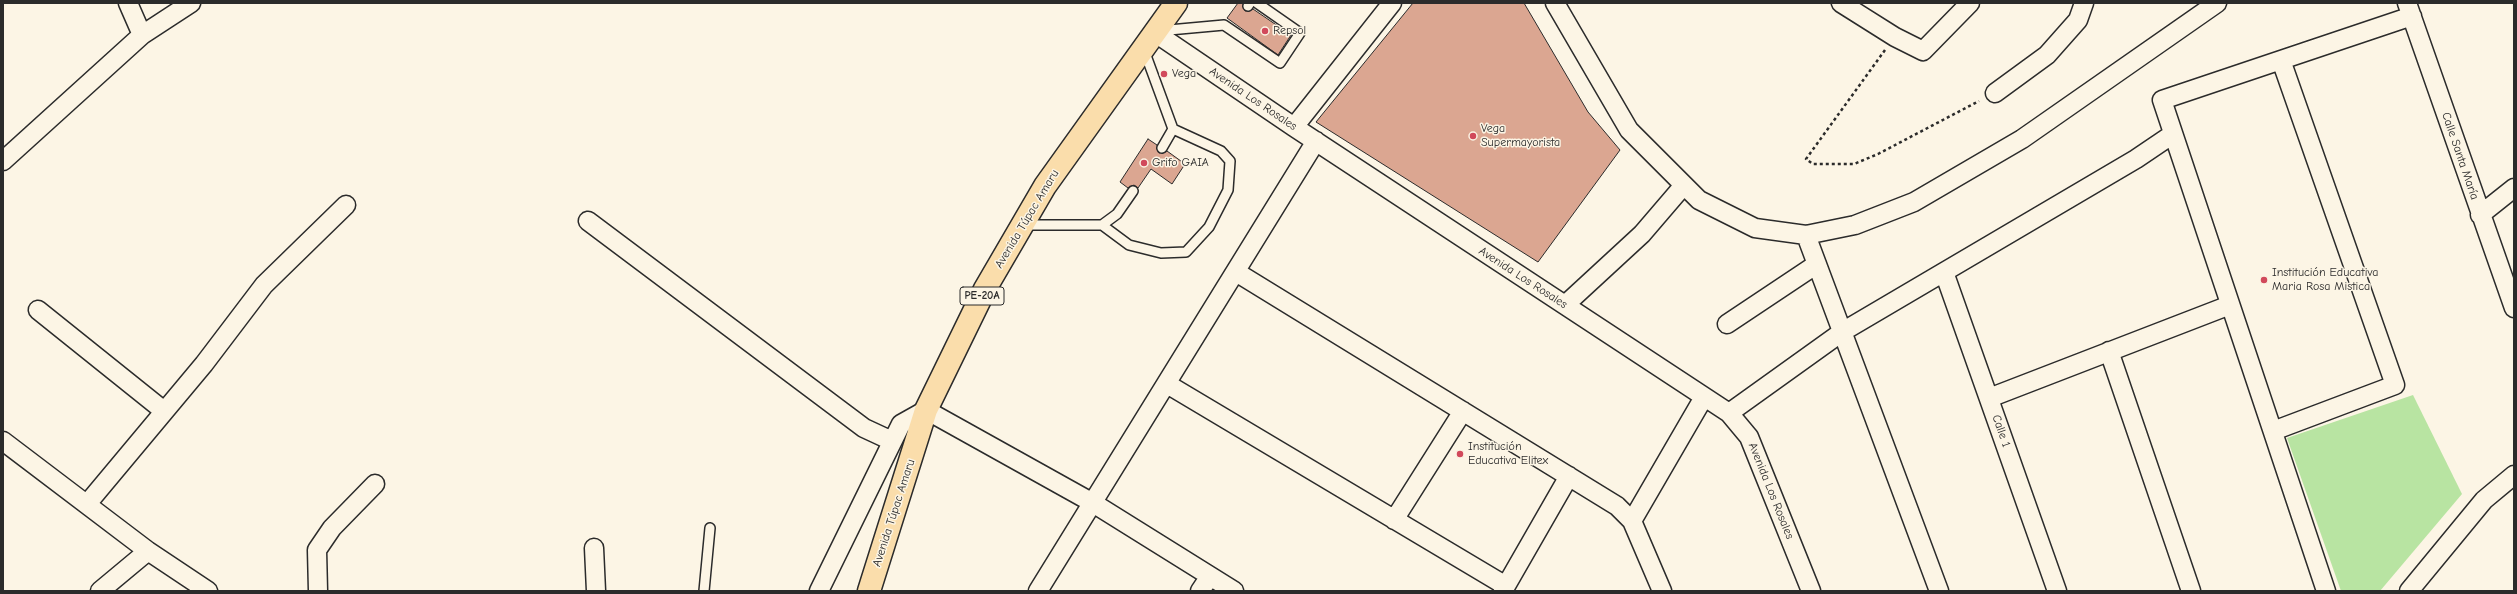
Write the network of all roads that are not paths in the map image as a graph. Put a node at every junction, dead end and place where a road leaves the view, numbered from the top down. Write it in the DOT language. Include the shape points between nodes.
graph roads {
  1 [pos="128,3"];
  2 [pos="191,3"];
  3 [pos="1176,3"];
  4 [pos="1392,3"];
  5 [pos="1554,3"];
  6 [pos="1841,3"];
  7 [pos="1970,3"];
  8 [pos="2084,3"];
  9 [pos="2218,3"];
  10 [pos="1261,9"];
  11 [pos="2410,9"];
  12 [pos="142,35"];
  13 [pos="1149,40"];
  14 [pos="2281,60"];
  15 [pos="1995,93"];
  16 [pos="1294,127"];
  17 [pos="1173,129"];
  18 [pos="2173,134"];
  19 [pos="1316,141"];
  20 [pos="1162,148"];
  21 [pos="3,161"];
  22 [pos="1684,185"];
  23 [pos="2514,188"];
  24 [pos="1133,191"];
  25 [pos="346,205"];
  26 [pos="2480,216"];
  27 [pos="588,221"];
  28 [pos="1022,225"];
  29 [pos="1102,225"];
  30 [pos="1806,235"];
  31 [pos="1817,264"];
  32 [pos="1236,272"];
  33 [pos="1944,272"];
  34 [pos="1565,305"];
  35 [pos="2230,305"];
  36 [pos="2514,308"];
  37 [pos="38,310"];
  38 [pos="1727,324"];
  39 [pos="1842,332"];
  40 [pos="2109,351"];
  41 [pos="1167,384"];
  42 [pos="1704,397"];
  43 [pos="1989,398"];
  44 [pos="926,410"];
  45 [pos="164,411"];
  46 [pos="1463,412"];
  47 [pos="1730,413"];
  48 [pos="2273,431"];
  49 [pos="892,440"];
  50 [pos="3,441"];
  51 [pos="2514,475"];
  52 [pos="1569,476"];
  53 [pos="375,484"];
  54 [pos="1093,503"];
  55 [pos="87,504"];
  56 [pos="1394,520"];
  57 [pos="1632,521"];
  58 [pos="710,528"];
  59 [pos="594,548"];
  60 [pos="148,551"];
  61 [pos="1210,576"];
  62 [pos="1504,589"];
  63 [pos="100,591"];
  64 [pos="208,591"];
  65 [pos="318,591"];
  66 [pos="596,591"];
  67 [pos="704,591"];
  68 [pos="819,591"];
  69 [pos="868,591"];
  70 [pos="1038,591"];
  71 [pos="1200,591"];
  72 [pos="1234,591"];
  73 [pos="1662,591"];
  74 [pos="1811,591"];
  75 [pos="1939,591"];
  76 [pos="2057,591"];
  77 [pos="2191,591"];
  78 [pos="2326,591"];
  79 [pos="2409,591"];
  1 -- 12 [label="street"];
  2 -- 12 [label="street"];
  3 -- 13 [label="highway, Avenida Túpac Amaru / PE-20A"];
  4 -- 16 [label="street"];
  5 -- 22 [label="street" via="1628,130"];
  6 -- 7 [label="street" via="1895,37 1923,51"];
  8 -- 15 [label="street" via="2078,20 2046,55"];
  9 -- 30 [label="street" via="2022,139 1914,202 1855,225"];
  10 -- 13 [label="lane" via="1300,33 1280,63 1250,38 1235,28 1224,25"];
  11 -- 14 [label="street"];
  11 -- 26 [label="street, Calle Santa María"];
  12 -- 21 [label="street"];
  13 -- 16 [label="street, Avenida Los Rosales"];
  13 -- 17 [label="lane"];
  13 -- 28 [label="highway, Avenida Túpac Amaru / PE-20A" via="1045,186"];
  14 -- 18 [label="street" via="2162,100"];
  14 -- 48 [label="street" via="2395,384"];
  16 -- 19 [label="street, Avenida Los Rosales"];
  17 -- 20 [label="lane"];
  17 -- 29 [label="lane" via="1221,151 1230,161 1228,190 1209,228 1186,252 1162,253 1129,245"];
  18 -- 33 [label="street" via="2136,159"];
  18 -- 35 [label="street"];
  19 -- 32 [label="street"];
  19 -- 34 [label="street, Avenida Los Rosales"];
  22 -- 30 [label="street" via="1699,200 1755,228"];
  22 -- 34 [label="street" via="1642,234"];
  23 -- 26 [label="street"];
  24 -- 29 [label="lane" via="1117,214"];
  25 -- 45 [label="street" via="264,285"];
  26 -- 36 [label="street, Calle Santa María"];
  27 -- 49 [label="street" via="864,428"];
  28 -- 29 [label="lane"];
  28 -- 44 [label="highway, Avenida Túpac Amaru / PE-20A" via="982,295"];
  30 -- 31 [label="street"];
  31 -- 38 [label="street"];
  31 -- 39 [label="street"];
  32 -- 41 [label="street"];
  32 -- 46 [label="street"];
  33 -- 39 [label="street"];
  33 -- 43 [label="street, Calle 1"];
  34 -- 42 [label="street, Avenida Los Rosales"];
  35 -- 40 [label="street"];
  35 -- 48 [label="street"];
  37 -- 45 [label="street"];
  39 -- 47 [label="street"];
  39 -- 75 [label="street"];
  40 -- 43 [label="street"];
  40 -- 77 [label="street"];
  41 -- 54 [label="street"];
  41 -- 56 [label="street"];
  42 -- 47 [label="street, Avenida Los Rosales"];
  42 -- 57 [label="street"];
  43 -- 76 [label="street, Calle 1"];
  44 -- 49 [label="street" via="901,424"];
  44 -- 54 [label="street"];
  44 -- 69 [label="highway, Avenida Túpac Amaru / PE-20A"];
  45 -- 55 [label="street"];
  46 -- 52 [label="street"];
  46 -- 56 [label="street"];
  47 -- 74 [label="street, Avenida Los Rosales" via="1749,437"];
  48 -- 78 [label="street"];
  49 -- 68 [label="street"];
  50 -- 55 [label="street"];
  51 -- 79 [label="street" via="2484,500"];
  52 -- 57 [label="street" via="1617,506"];
  52 -- 62 [label="street"];
  53 -- 65 [label="street" via="332,528 317,550"];
  54 -- 61 [label="street"];
  54 -- 70 [label="street"];
  55 -- 60 [label="street"];
  56 -- 62 [label="street"];
  57 -- 73 [label="street"];
  58 -- 67 [label="lane"];
  59 -- 66 [label="street"];
  60 -- 63 [label="street"];
  60 -- 64 [label="street"];
  61 -- 71 [label="street"];
  61 -- 72 [label="street"];
}
